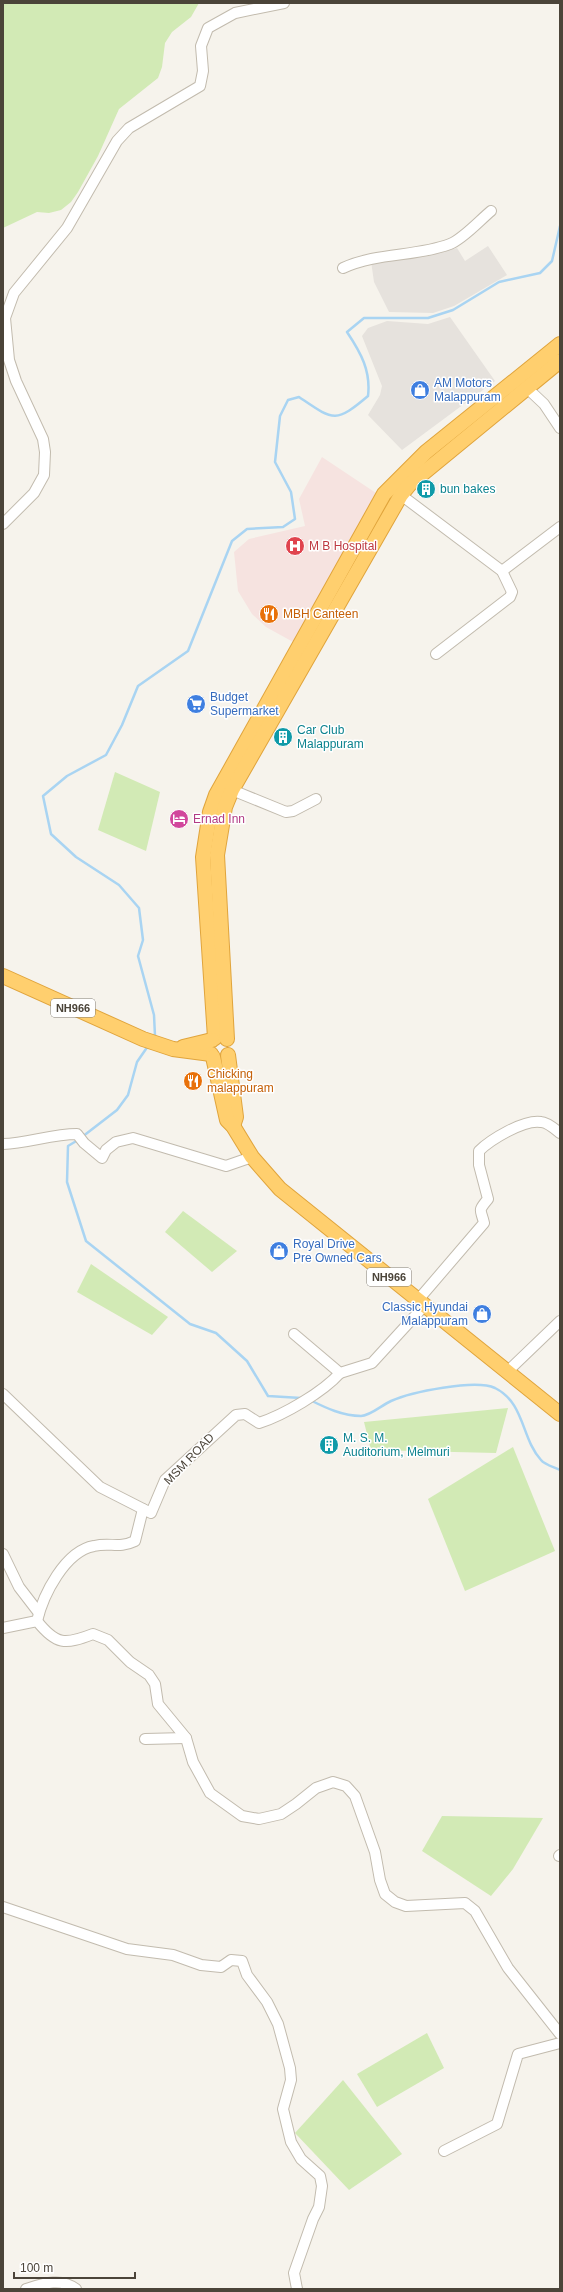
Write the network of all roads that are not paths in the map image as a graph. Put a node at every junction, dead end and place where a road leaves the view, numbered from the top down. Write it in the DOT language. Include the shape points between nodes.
graph roads {
  1 [pos="284,3"];
  2 [pos="491,211"];
  3 [pos="343,268"];
  4 [pos="560,344"];
  5 [pos="560,361"];
  6 [pos="527,388"];
  7 [pos="560,428"];
  8 [pos="401,496"];
  9 [pos="3,524"];
  10 [pos="560,527"];
  11 [pos="352,551"];
  12 [pos="366,558"];
  13 [pos="502,571"];
  14 [pos="436,654"];
  15 [pos="232,790"];
  16 [pos="316,799"];
  17 [pos="3,976"];
  18 [pos="215,1046"];
  19 [pos="233,1126"];
  20 [pos="560,1133"];
  21 [pos="3,1144"];
  22 [pos="252,1157"];
  23 [pos="422,1303"];
  24 [pos="560,1321"];
  25 [pos="294,1334"];
  26 [pos="507,1372"];
  27 [pos="340,1373"];
  28 [pos="3,1394"];
  29 [pos="560,1414"];
  30 [pos="143,1509"];
  31 [pos="3,1554"];
  32 [pos="38,1617"];
  33 [pos="3,1628"];
  34 [pos="186,1738"];
  35 [pos="145,1739"];
  36 [pos="3,1907"];
  37 [pos="560,2034"];
  38 [pos="560,2043"];
  39 [pos="444,2151"];
  40 [pos="26,2289"];
  41 [pos="76,2289"];
  42 [pos="297,2289"];
  1 -- 9 [label="street" via="234,13 208,28 201,46 203,71 200,86 129,128 117,141 68,228 14,293 5,318 9,360 43,439 44,475 34,493"];
  2 -- 3 [label="street" via="452,243 426,251 371,258"];
  4 -- 11 [label="highway" via="401,475 384,494"];
  5 -- 6 [label="highway"];
  6 -- 7 [label="street" via="544,404"];
  6 -- 8 [label="highway" via="410,484"];
  8 -- 12 [label="highway"];
  8 -- 13 [label="street"];
  10 -- 13 [label="street"];
  11 -- 12 [label="highway"];
  11 -- 18 [label="highway" via="226,776 210,812 203,857"];
  12 -- 15 [label="highway"];
  13 -- 14 [label="street" via="510,585 510,597"];
  15 -- 16 [label="street" via="286,812"];
  15 -- 18 [label="highway" via="225,807 217,855"];
  17 -- 18 [label="highway, NH966" via="143,1039 173,1049"];
  18 -- 19 [label="highway, NH966" via="227,1120"];
  18 -- 19 [label="highway" via="231,1047 228,1055 236,1117"];
  19 -- 22 [label="highway, NH966"];
  20 -- 23 [label="street, MSM ROAD" via="542,1122 530,1122 488,1142 479,1152 479,1165 488,1199 479,1213 484,1223"];
  21 -- 22 [label="street" via="55,1134 77,1134 102,1158 106,1150 116,1142 134,1138 226,1166"];
  22 -- 23 [label="highway, NH966" via="280,1189"];
  23 -- 26 [label="highway, NH966"];
  23 -- 27 [label="street, MSM ROAD" via="372,1363"];
  24 -- 26 [label="street"];
  25 -- 27 [label="street"];
  26 -- 29 [label="highway, NH966"];
  27 -- 30 [label="street, MSM ROAD" via="330,1384 273,1419 259,1424 245,1414 236,1415 165,1480 151,1513"];
  28 -- 30 [label="street" via="100,1487"];
  30 -- 32 [label="street" via="135,1541 123,1546 93,1546 81,1550 65,1564 41,1604"];
  31 -- 32 [label="street" via="19,1587"];
  32 -- 33 [label="street"];
  32 -- 34 [label="street" via="48,1635 59,1642 77,1640 93,1634 108,1640 130,1662 149,1675 155,1684 158,1704"];
  34 -- 35 [label="street"];
  34 -- 37 [label="street" via="193,1762 210,1793 242,1816 259,1819 281,1814 316,1788 333,1782 346,1786 354,1796 375,1852 385,1894 406,1906 465,1904 475,1911 508,1968"];
  36 -- 42 [label="street" via="128,1949 173,1955 201,1965 221,1967 231,1960 242,1961 247,1976 267,2002 278,2024 290,2068 291,2080 283,2109 291,2142 301,2160 320,2176 322,2186 319,2207 294,2273"];
  38 -- 39 [label="street" via="518,2054 497,2124"];
  40 -- 41 [label="street" via="48,2282 70,2285"];
}
